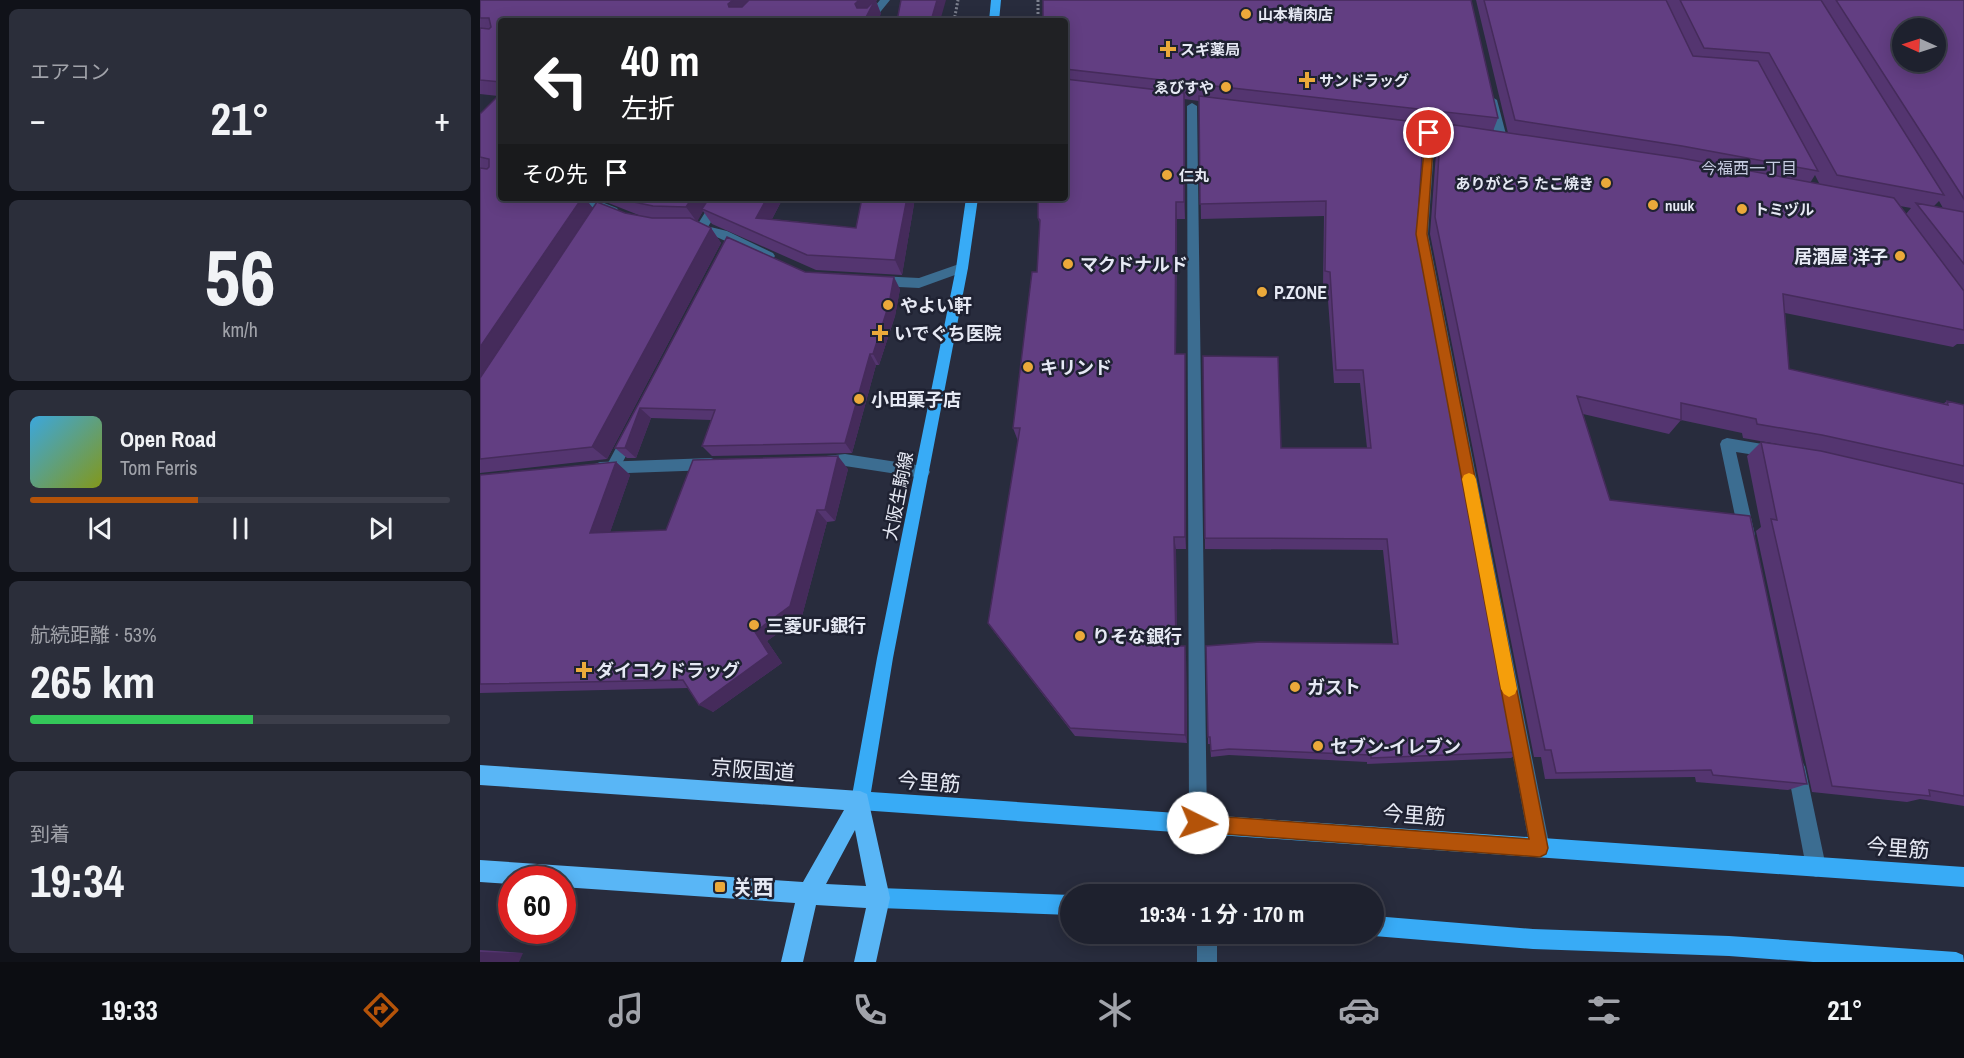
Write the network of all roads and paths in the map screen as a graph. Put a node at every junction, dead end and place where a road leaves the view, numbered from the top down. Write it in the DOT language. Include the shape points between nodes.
graph roads {
  1 [pos="885,0"];
  2 [pos="958,0"];
  3 [pos="996,0"];
  4 [pos="1038,0"];
  5 [pos="870,18"];
  6 [pos="955,18"];
  7 [pos="994,18"];
  8 [pos="1038,18"];
  9 [pos="1490,88"];
  10 [pos="1192,106"];
  11 [pos="1429,133"];
  12 [pos="1502,142"];
  13 [pos="584,201"];
  14 [pos="718,201"];
  15 [pos="972,201"];
  16 [pos="627,218"];
  17 [pos="683,227"];
  18 [pos="702,227"];
  19 [pos="783,263"];
  20 [pos="962,268"];
  21 [pos="860,280"];
  22 [pos="635,425"];
  23 [pos="1795,455"];
  24 [pos="810,461"];
  25 [pos="729,464"];
  26 [pos="613,467"];
  27 [pos="580,470"];
  28 [pos="923,472"];
  29 [pos="1749,548"];
  30 [pos="1792,746"];
  31 [pos="480,775"];
  32 [pos="860,801"];
  33 [pos="1198,823"];
  34 [pos="1540,848"];
  35 [pos="1816,867"];
  36 [pos="480,871"];
  37 [pos="1964,877"];
  38 [pos="808,894"];
  39 [pos="879,898"];
  40 [pos="1060,905"];
  41 [pos="1384,927"];
  42 [pos="1207,944"];
  43 [pos="1731,954"];
  44 [pos="792,962"];
  45 [pos="865,962"];
  46 [pos="1207,962"];
  47 [pos="1956,962"];
  1 -- 5 [label="street"];
  2 -- 6 [label="path"];
  3 -- 7 [label="main road"];
  4 -- 8 [label="path"];
  9 -- 12 [label="street"];
  10 -- 33 [label="street"];
  11 -- 34 [label="street" via="1422,234"];
  13 -- 16 [label="street" via="603,213"];
  14 -- 18 [label="street"];
  15 -- 20 [label="main road, 大阪生駒線"];
  17 -- 18 [label="street"];
  18 -- 19 [label="street" via="729,244"];
  20 -- 21 [label="street" via="919,284"];
  20 -- 28 [label="main road, 大阪生駒線"];
  22 -- 26 [label="street"];
  23 -- 29 [label="street" via="1727,444"];
  24 -- 28 [label="street" via="845,460"];
  25 -- 26 [label="street"];
  26 -- 27 [label="street"];
  28 -- 32 [label="main road, 大阪生駒線"];
  30 -- 35 [label="street"];
  31 -- 32 [label="highway, 京阪国道"];
  32 -- 33 [label="main road, 今里筋"];
  32 -- 38 [label="highway"];
  32 -- 39 [label="highway"];
  33 -- 34 [label="main road, 今里筋"];
  34 -- 35 [label="main road, 今里筋"];
  35 -- 37 [label="main road, 今里筋"];
  36 -- 38 [label="highway"];
  38 -- 39 [label="highway"];
  38 -- 44 [label="highway"];
  39 -- 40 [label="main road"];
  39 -- 45 [label="highway"];
  41 -- 43 [label="main road"];
  42 -- 46 [label="street"];
  43 -- 47 [label="main road"];
}
